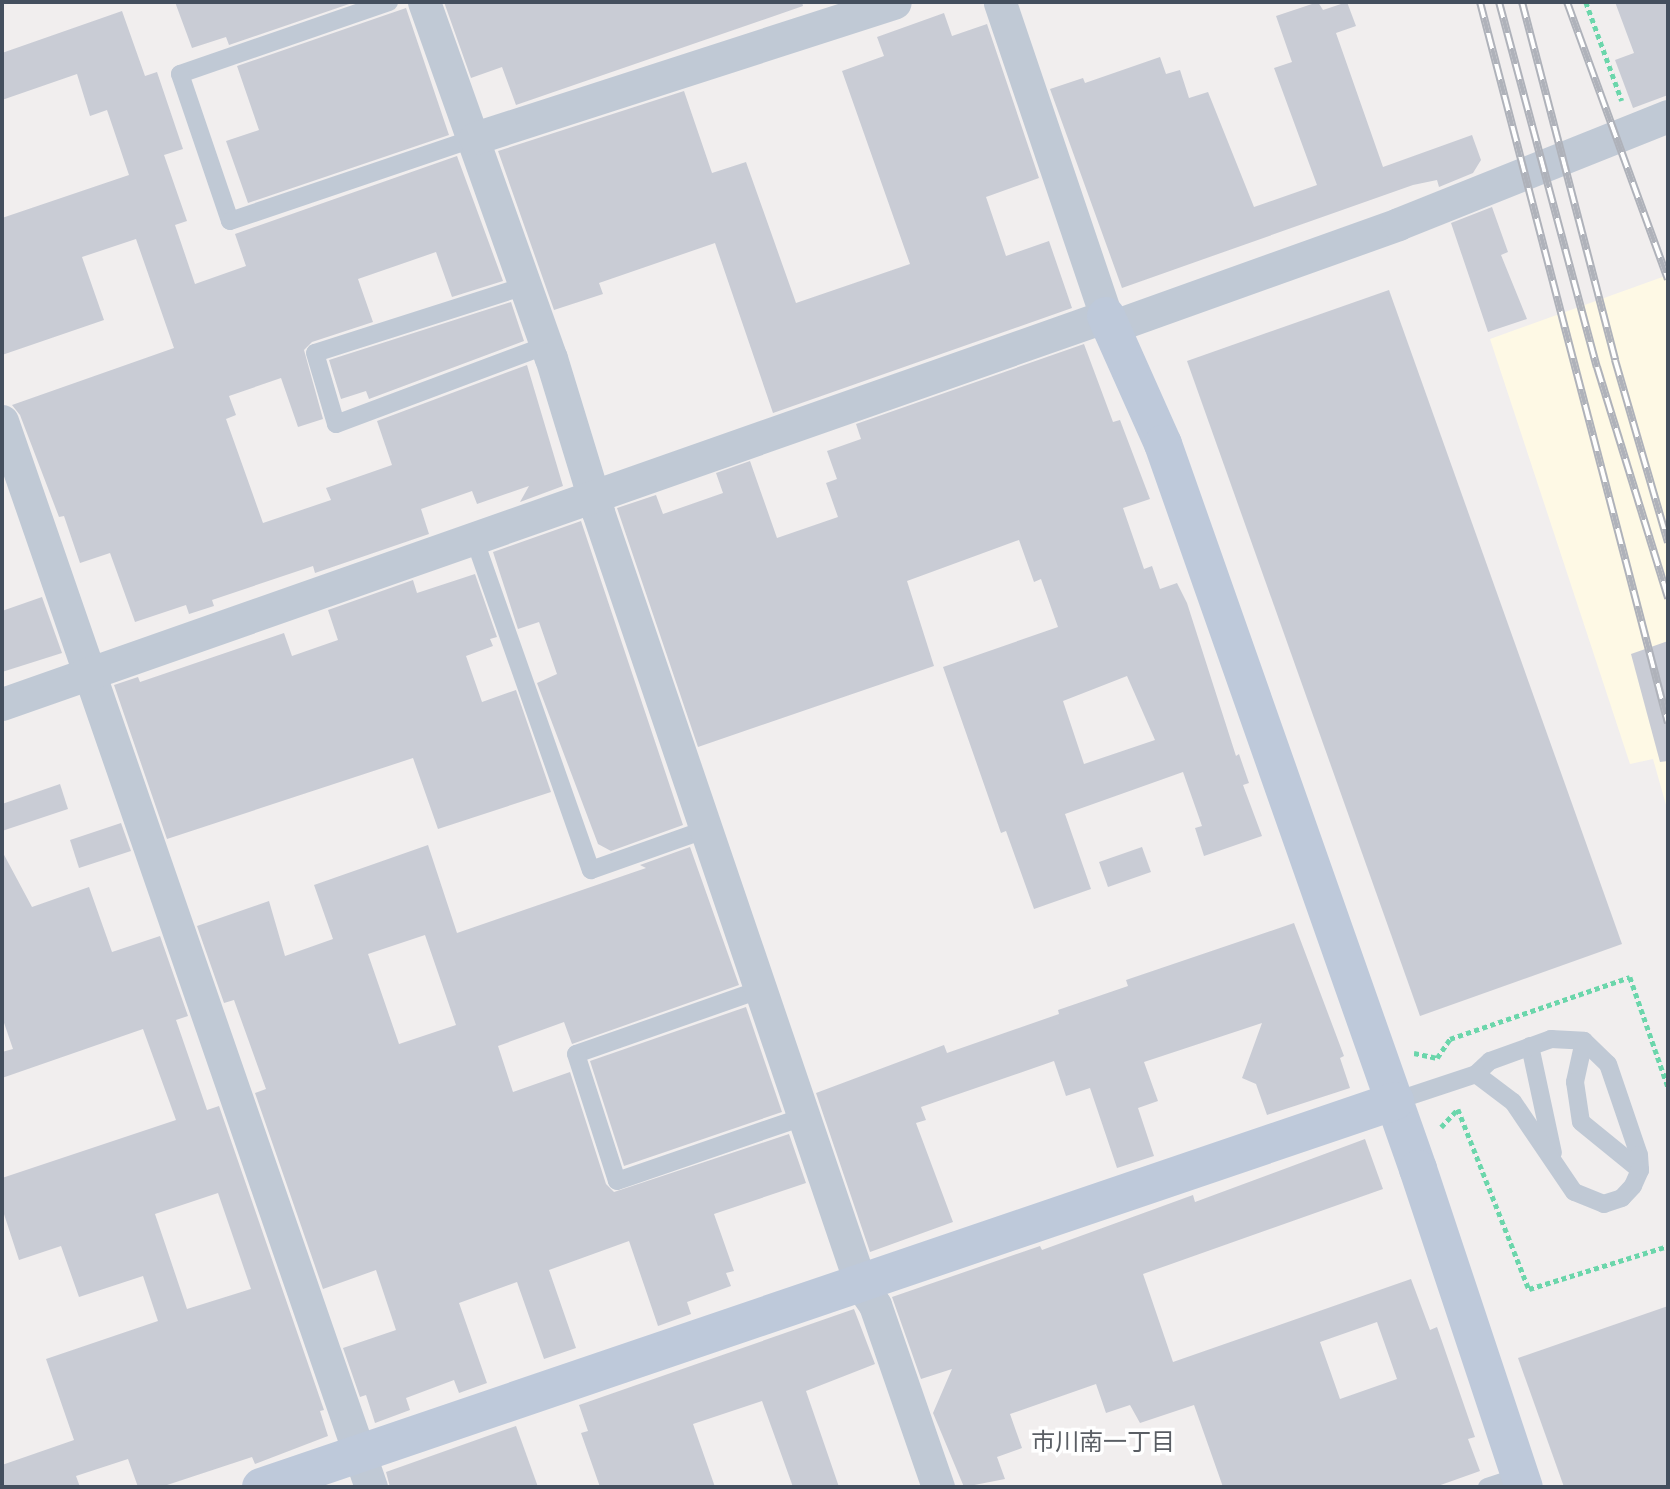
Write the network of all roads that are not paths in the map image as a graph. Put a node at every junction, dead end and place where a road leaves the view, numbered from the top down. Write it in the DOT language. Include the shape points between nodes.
graph roads {
  1 [pos="389,2"];
  2 [pos="424,2"];
  3 [pos="895,2"];
  4 [pos="1000,2"];
  5 [pos="1668,116"];
  6 [pos="475,138"];
  7 [pos="525,286"];
  8 [pos="1109,321"];
  9 [pos="545,346"];
  10 [pos="2,421"];
  11 [pos="593,494"];
  12 [pos="475,541"];
  13 [pos="88,674"];
  14 [pos="2,704"];
  15 [pos="707,829"];
  16 [pos="762,989"];
  17 [pos="1584,1041"];
  18 [pos="1530,1046"];
  19 [pos="1476,1074"];
  20 [pos="1395,1101"];
  21 [pos="806,1116"];
  22 [pos="1558,1170"];
  23 [pos="1640,1170"];
  24 [pos="861,1284"];
  25 [pos="365,1470"];
  26 [pos="1510,1483"];
  27 [pos="261,1487"];
  28 [pos="938,1487"];
  1 -- 6 [label="lane" via="180,74 230,220"];
  2 -- 6 [label="street"];
  3 -- 6 [label="street"];
  4 -- 8 [label="street"];
  5 -- 8 [label="street" via="1398,224"];
  6 -- 7 [label="street"];
  7 -- 9 [label="street"];
  7 -- 9 [label="lane" via="315,353 336,425"];
  8 -- 11 [label="street"];
  8 -- 20 [label="street" via="1163,444"];
  9 -- 11 [label="street"];
  10 -- 13 [label="street"];
  11 -- 12 [label="street"];
  11 -- 15 [label="street"];
  12 -- 13 [label="street"];
  12 -- 15 [label="lane" via="591,870"];
  13 -- 14 [label="street"];
  13 -- 25 [label="street"];
  15 -- 16 [label="street"];
  16 -- 21 [label="street"];
  16 -- 21 [label="lane" via="576,1054 617,1181"];
  17 -- 18 [label="lane" via="1551,1039"];
  17 -- 23 [label="lane" via="1608,1063"];
  17 -- 23 [label="lane" via="1575,1082 1580,1122"];
  18 -- 19 [label="lane" via="1490,1061"];
  18 -- 22 [label="lane"];
  19 -- 20 [label="lane"];
  19 -- 22 [label="lane" via="1513,1102"];
  20 -- 24 [label="street"];
  20 -- 26 [label="street"];
  21 -- 24 [label="street"];
  22 -- 23 [label="lane" via="1574,1192 1604,1203 1622,1198"];
  24 -- 25 [label="street"];
  24 -- 28 [label="street" via="876,1305"];
  25 -- 27 [label="street"];
}
